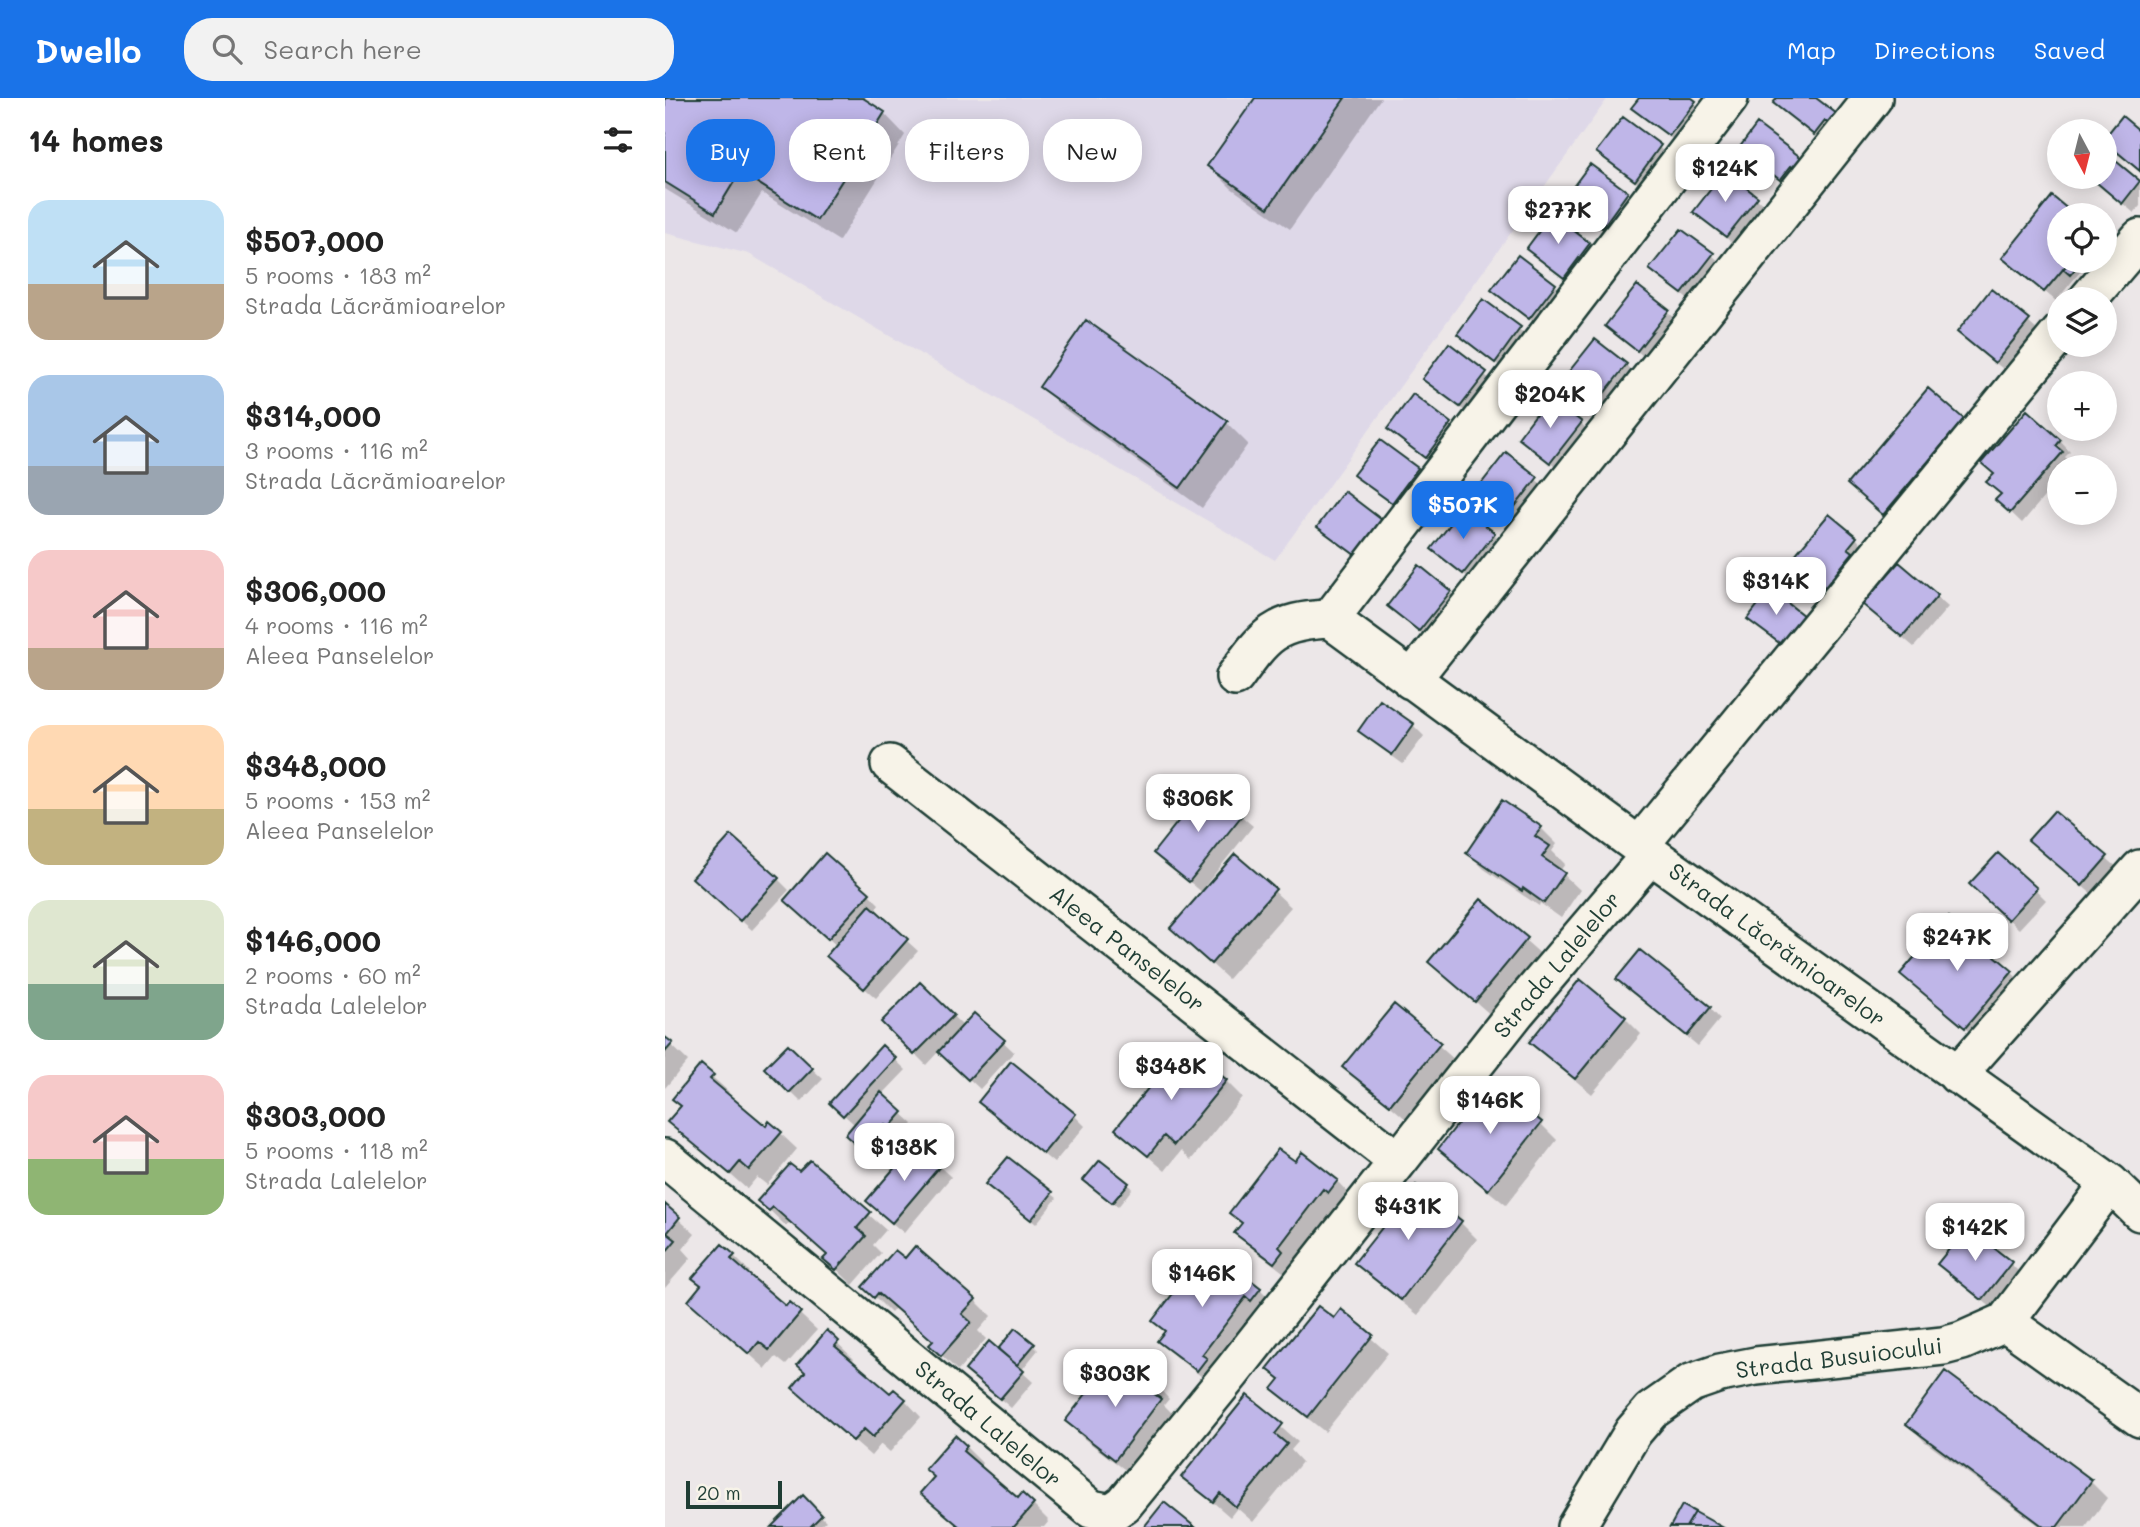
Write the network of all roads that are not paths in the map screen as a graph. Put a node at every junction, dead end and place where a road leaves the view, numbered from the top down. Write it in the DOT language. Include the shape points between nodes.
graph roads {
  1 [pos="1730,98"];
  2 [pos="1873,98"];
  3 [pos="2140,237"];
  4 [pos="2098,287"];
  5 [pos="2047,349"];
  6 [pos="1330,619"];
  7 [pos="1235,677"];
  8 [pos="1412,680"];
  9 [pos="890,764"];
  10 [pos="1645,850"];
  11 [pos="2140,869"];
  12 [pos="1957,1075"];
  13 [pos="665,1158"];
  14 [pos="1397,1160"];
  15 [pos="2110,1184"];
  16 [pos="2140,1212"];
  17 [pos="2005,1322"];
  18 [pos="2140,1418"];
  19 [pos="1576,1527"];
  1 -- 6 [label="street"];
  2 -- 8 [label="street"];
  3 -- 4 [label="street"];
  5 -- 10 [label="street, Strada Lalelelor"];
  6 -- 7 [label="street" via="1279,627 1260,642"];
  6 -- 8 [label="street, Strada Lăcrămioarelor"];
  8 -- 10 [label="street, Strada Lăcrămioarelor"];
  9 -- 14 [label="street, Aleea Panselelor"];
  10 -- 12 [label="street, Strada Lăcrămioarelor"];
  10 -- 14 [label="street, Strada Lalelelor"];
  11 -- 12 [label="street"];
  12 -- 15 [label="street, Strada Lăcrămioarelor"];
  13 -- 14 [label="street, Strada Lalelelor" via="1091,1509 1111,1513 1124,1504 1231,1373"];
  15 -- 16 [label="street, Strada Lăcrămioarelor"];
  15 -- 17 [label="street"];
  17 -- 18 [label="street"];
  17 -- 19 [label="street, Strada Busuiocului" via="1944,1346 1756,1366 1691,1383 1651,1411 1633,1432"];
}
